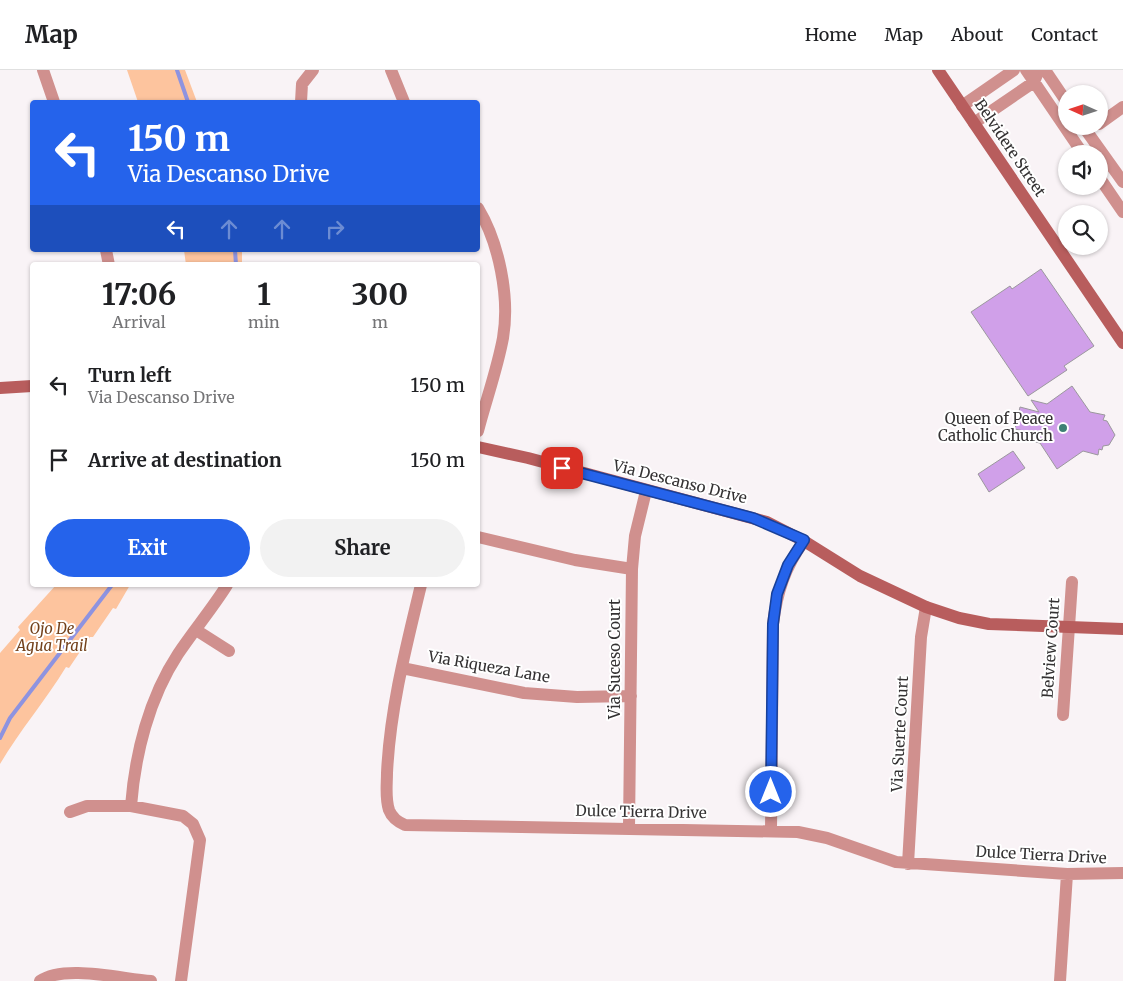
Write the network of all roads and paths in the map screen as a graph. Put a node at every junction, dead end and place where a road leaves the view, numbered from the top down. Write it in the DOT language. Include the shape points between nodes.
graph roads {
  1 [pos="43,70"];
  2 [pos="313,70"];
  3 [pos="392,70"];
  4 [pos="938,70"];
  5 [pos="1014,70"];
  6 [pos="1026,70"];
  7 [pos="1045,70"];
  8 [pos="1036,76"];
  9 [pos="1058,89"];
  10 [pos="53,100"];
  11 [pos="301,100"];
  12 [pos="403,100"];
  13 [pos="962,106"];
  14 [pos="1123,107"];
  15 [pos="1108,116"];
  16 [pos="974,123"];
  17 [pos="1082,135"];
  18 [pos="1096,135"];
  19 [pos="1075,142"];
  20 [pos="1077,145"];
  21 [pos="1123,182"];
  22 [pos="1108,190"];
  23 [pos="480,212"];
  24 [pos="1123,212"];
  25 [pos="1123,344"];
  26 [pos="30,386"];
  27 [pos="0,388"];
  28 [pos="480,424"];
  29 [pos="480,447"];
  30 [pos="646,491"];
  31 [pos="480,538"];
  32 [pos="804,540"];
  33 [pos="632,569"];
  34 [pos="1072,582"];
  35 [pos="226,587"];
  36 [pos="421,587"];
  37 [pos="926,607"];
  38 [pos="1069,628"];
  39 [pos="1123,629"];
  40 [pos="196,630"];
  41 [pos="229,651"];
  42 [pos="402,668"];
  43 [pos="631,696"];
  44 [pos="1063,715"];
  45 [pos="131,806"];
  46 [pos="70,812"];
  47 [pos="629,828"];
  48 [pos="771,830"];
  49 [pos="908,864"];
  50 [pos="1123,873"];
  51 [pos="1067,874"];
  52 [pos="40,981"];
  53 [pos="151,981"];
  54 [pos="181,981"];
  55 [pos="1060,981"];
  1 -- 10 [label="street"];
  2 -- 11 [label="street" via="302,84"];
  3 -- 12 [label="street"];
  4 -- 13 [label="street, Belvidere Street"];
  5 -- 13 [label="street"];
  6 -- 8 [label="street"];
  7 -- 9 [label="street"];
  8 -- 16 [label="street"];
  8 -- 19 [label="street"];
  13 -- 16 [label="street, Belvidere Street"];
  14 -- 15 [label="street"];
  16 -- 25 [label="street, Belvidere Street"];
  17 -- 19 [label="street"];
  18 -- 21 [label="street"];
  19 -- 20 [label="street"];
  22 -- 24 [label="street"];
  23 -- 28 [label="street" via="499,265 504,325"];
  26 -- 27 [label="street"];
  29 -- 30 [label="street, Via Descanso Drive"];
  30 -- 32 [label="street, Via Descanso Drive" via="753,518"];
  30 -- 33 [label="street, Via Suceso Court" via="635,536"];
  31 -- 33 [label="street"];
  32 -- 37 [label="street, Via Descanso Drive" via="860,576"];
  32 -- 48 [label="street" via="782,579 773,624"];
  33 -- 43 [label="street, Via Suceso Court"];
  34 -- 38 [label="street, Belview Court"];
  35 -- 40 [label="street"];
  36 -- 42 [label="street, Dulce Tierra Drive"];
  37 -- 38 [label="street, Via Descanso Drive" via="989,624"];
  37 -- 49 [label="street, Via Suerte Court" via="921,637"];
  38 -- 39 [label="street, Via Descanso Drive"];
  38 -- 44 [label="street, Belview Court"];
  40 -- 41 [label="street"];
  40 -- 45 [label="street" via="177,655 153,705 134,775"];
  42 -- 43 [label="street, Via Riqueza Lane" via="524,693"];
  42 -- 47 [label="street, Dulce Tierra Drive" via="393,710 386,799 397,821 412,827"];
  43 -- 47 [label="street, Via Suceso Court"];
  45 -- 46 [label="street" via="87,806"];
  45 -- 54 [label="street" via="182,816 193,824 200,840"];
  47 -- 48 [label="street, Dulce Tierra Drive"];
  48 -- 49 [label="street, Dulce Tierra Drive" via="827,838 868,854"];
  49 -- 51 [label="street, Dulce Tierra Drive"];
  50 -- 51 [label="street, Dulce Tierra Drive"];
  51 -- 55 [label="street"];
  52 -- 53 [label="street" via="71,973"];
}
